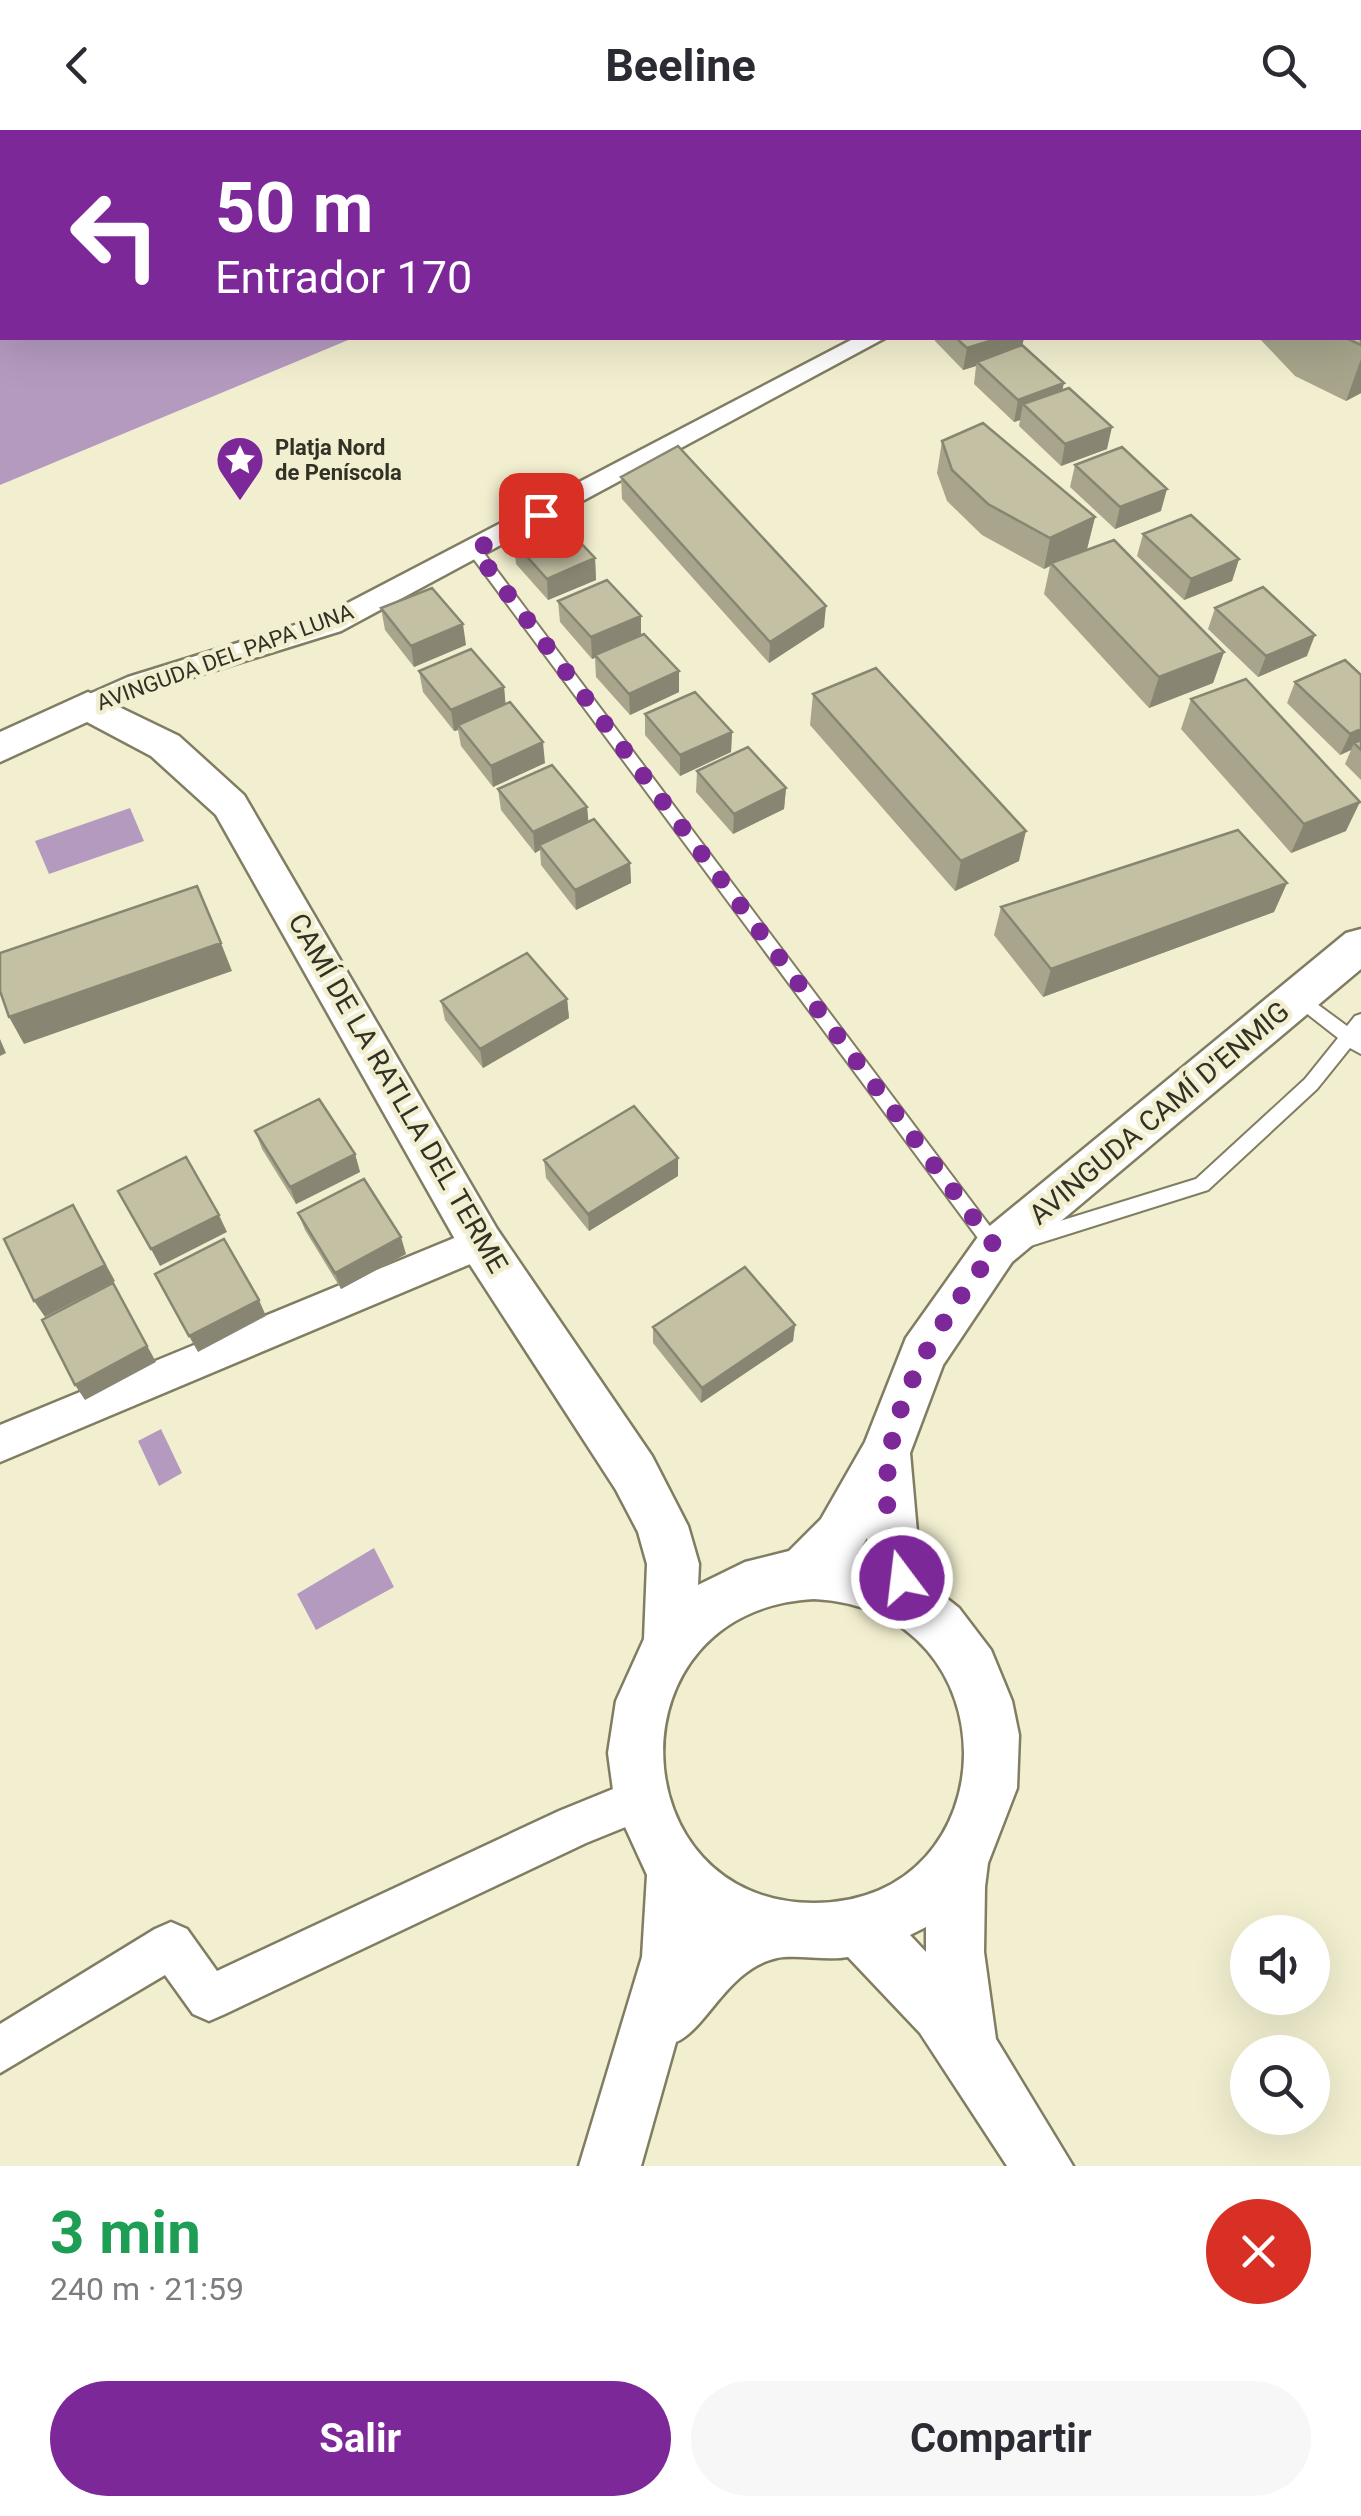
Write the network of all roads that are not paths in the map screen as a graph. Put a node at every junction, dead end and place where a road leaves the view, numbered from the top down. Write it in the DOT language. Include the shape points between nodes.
graph roads {
  1 [pos="869,340"];
  2 [pos="475,550"];
  3 [pos="88,706"];
  4 [pos="0,748"];
  5 [pos="1361,945"];
  6 [pos="1298,997"];
  7 [pos="1361,1021"];
  8 [pos="1355,1042"];
  9 [pos="482,1244"];
  10 [pos="996,1248"];
  11 [pos="0,1444"];
  12 [pos="887,1450"];
  13 [pos="662,1526"];
  14 [pos="783,1574"];
  15 [pos="910,1604"];
  16 [pos="670,1640"];
  17 [pos="644,1798"];
  18 [pos="676,1862"];
  19 [pos="960,1864"];
  20 [pos="775,1930"];
  21 [pos="862,1932"];
  22 [pos="968,2043"];
  23 [pos="646,2048"];
  24 [pos="0,2050"];
  25 [pos="610,2166"];
  26 [pos="1042,2166"];
  1 -- 2 [label="street, AVINGUDA DEL PAPA LUNA"];
  2 -- 3 [label="street, AVINGUDA DEL PAPA LUNA" via="331,624"];
  2 -- 10 [label="lane"];
  3 -- 4 [label="street, AVINGUDA DEL PAPA LUNA"];
  3 -- 9 [label="street, CAMÍ DE LA RATLLA DEL TERME" via="165,746 230,804"];
  5 -- 6 [label="street, AVINGUDA CAMÍ D'ENMIG"];
  6 -- 8 [label="lane"];
  6 -- 10 [label="street, AVINGUDA CAMÍ D'ENMIG"];
  7 -- 8 [label="lane"];
  8 -- 10 [label="lane" via="1202,1185"];
  9 -- 11 [label="street"];
  9 -- 13 [label="street, CAMÍ DE LA RATLLA DEL TERME"];
  10 -- 12 [label="street, AVINGUDA CAMÍ D'ENMIG" via="923,1354"];
  12 -- 14 [label="street, AVINGUDA CAMÍ D'ENMIG" via="839,1536"];
  12 -- 15 [label="street, AVINGUDA CAMÍ D'ENMIG" via="886,1512"];
  13 -- 14 [label="street, CAMÍ DE LA RATLLA DEL TERME" via="729,1572"];
  13 -- 16 [label="street, CAMÍ DE LA RATLLA DEL TERME" via="673,1564"];
  14 -- 15 [label="street, CAMÍ DE LA RATLLA DEL TERME" via="860,1579"];
  14 -- 16 [label="street" via="710,1601"];
  15 -- 19 [label="street" via="952,1644 971,1677 992,1752 986,1811"];
  16 -- 17 [label="street" via="639,1714"];
  17 -- 18 [label="street"];
  17 -- 24 [label="street" via="210,1998 171,1944"];
  18 -- 20 [label="street" via="720,1904"];
  18 -- 23 [label="street" via="671,1957"];
  19 -- 21 [label="street" via="918,1907"];
  19 -- 22 [label="street" via="953,1965"];
  20 -- 21 [label="street"];
  20 -- 23 [label="street" via="731,1947 694,1975"];
  21 -- 22 [label="street"];
  22 -- 26 [label="street"];
  23 -- 25 [label="street"];
}
